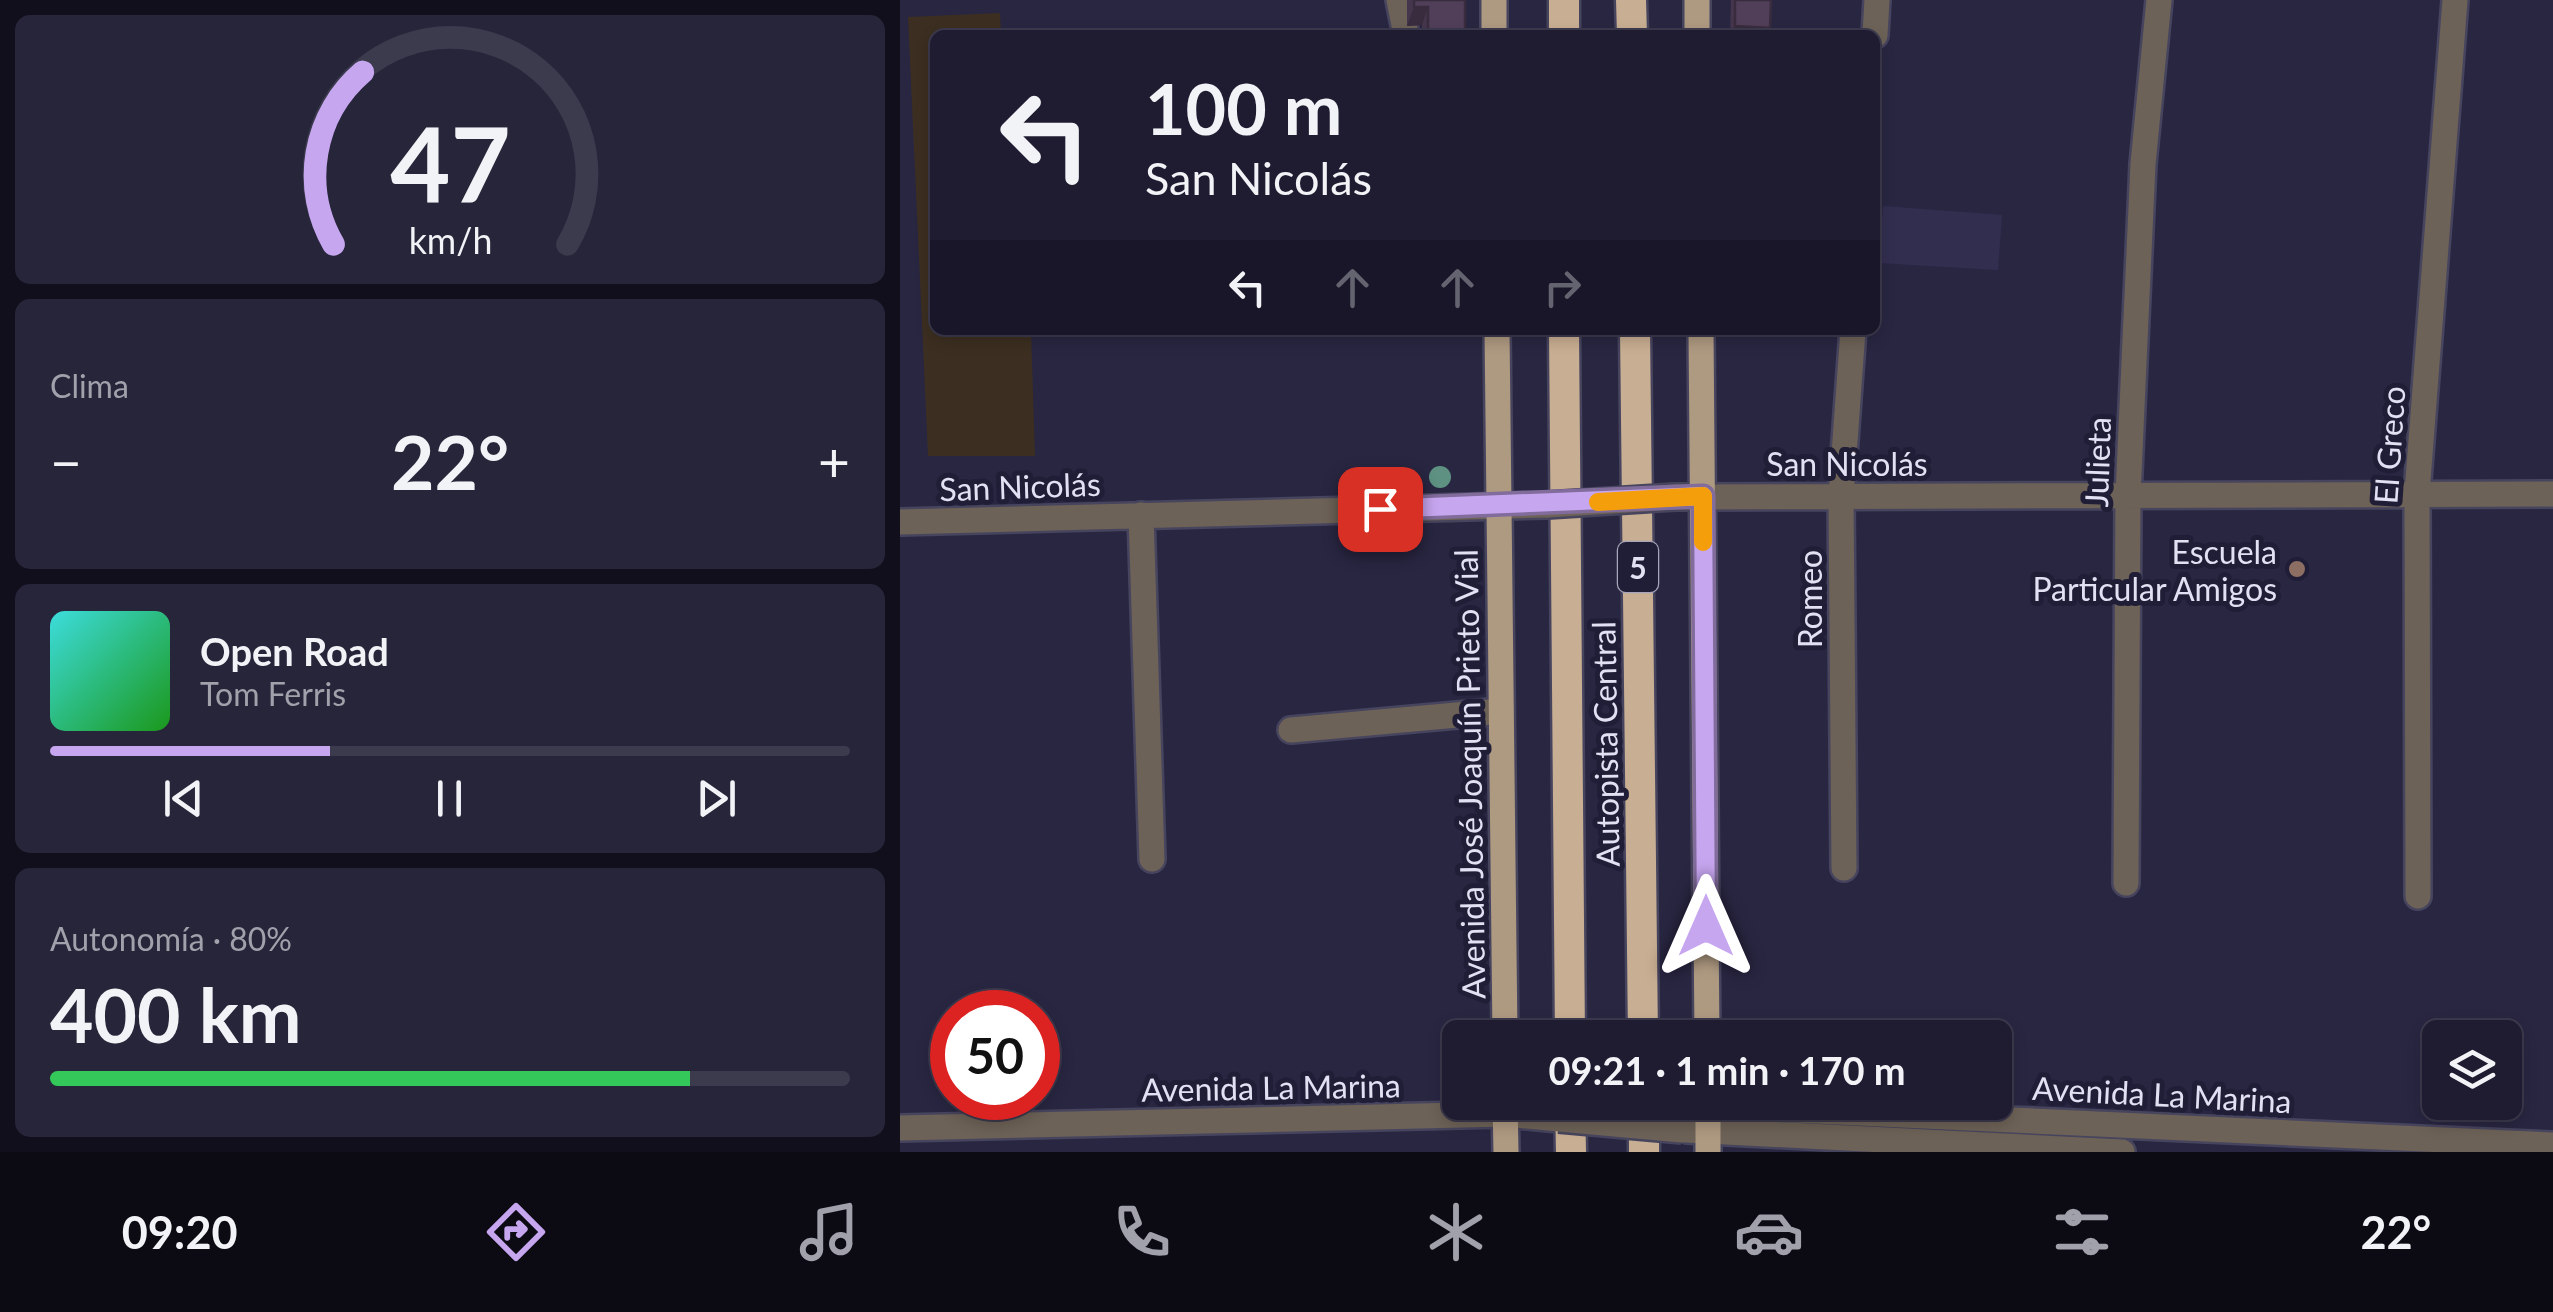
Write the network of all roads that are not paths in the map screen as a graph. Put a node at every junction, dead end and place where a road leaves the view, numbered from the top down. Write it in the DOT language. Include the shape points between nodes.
graph roads {
  1 [pos="1399,0"];
  2 [pos="1494,0"];
  3 [pos="1564,0"];
  4 [pos="1631,0"];
  5 [pos="1696,0"];
  6 [pos="1878,0"];
  7 [pos="2159,0"];
  8 [pos="2455,0"];
  9 [pos="1405,30"];
  10 [pos="1494,30"];
  11 [pos="1564,30"];
  12 [pos="1632,30"];
  13 [pos="1697,30"];
  14 [pos="1875,30"];
  15 [pos="1497,335"];
  16 [pos="1564,335"];
  17 [pos="1635,335"];
  18 [pos="1700,335"];
  19 [pos="1853,335"];
  20 [pos="2417,493"];
  21 [pos="2553,494"];
  22 [pos="2128,495"];
  23 [pos="1703,496"];
  24 [pos="1841,496"];
  25 [pos="1499,506"];
  26 [pos="1141,515"];
  27 [pos="900,522"];
  28 [pos="1501,711"];
  29 [pos="1290,730"];
  30 [pos="1152,859"];
  31 [pos="1844,868"];
  32 [pos="2126,883"];
  33 [pos="2418,896"];
  34 [pos="1505,1020"];
  35 [pos="1570,1020"];
  36 [pos="1643,1020"];
  37 [pos="1707,1020"];
  38 [pos="1442,1110"];
  39 [pos="1505,1120"];
  40 [pos="1566,1120"];
  41 [pos="1610,1120"];
  42 [pos="1644,1120"];
  43 [pos="1912,1120"];
  44 [pos="900,1128"];
  45 [pos="1699,1138"];
  46 [pos="2154,1139"];
  47 [pos="2553,1145"];
  48 [pos="1506,1152"];
  49 [pos="1571,1152"];
  50 [pos="1644,1152"];
  51 [pos="2122,1152"];
  1 -- 9 [label="street"];
  2 -- 10 [label="main road"];
  3 -- 11 [label="highway"];
  4 -- 12 [label="highway"];
  5 -- 13 [label="main road"];
  6 -- 14 [label="street"];
  7 -- 22 [label="street, Julieta" via="2142,164"];
  8 -- 20 [label="street, El Greco"];
  15 -- 25 [label="main road, Avenida José Joaquín Prieto Vial"];
  16 -- 35 [label="highway, Autopista Central"];
  17 -- 36 [label="highway, Autopista Central / 5"];
  18 -- 23 [label="main road"];
  19 -- 24 [label="street, Romeo"];
  20 -- 21 [label="street, San Nicolás"];
  20 -- 22 [label="street, San Nicolás"];
  20 -- 33 [label="street, El Greco"];
  22 -- 24 [label="street, San Nicolás"];
  22 -- 32 [label="street, Julieta"];
  23 -- 24 [label="street, San Nicolás"];
  23 -- 25 [label="street, San Nicolás, bridge"];
  23 -- 37 [label="main road"];
  24 -- 31 [label="street, Romeo"];
  25 -- 26 [label="street, San Nicolás"];
  25 -- 28 [label="main road, Avenida José Joaquín Prieto Vial"];
  26 -- 27 [label="street, San Nicolás"];
  26 -- 30 [label="street, San Nicolás"];
  28 -- 29 [label="street"];
  28 -- 34 [label="main road, Avenida José Joaquín Prieto Vial"];
  38 -- 44 [label="street, Avenida La Marina"];
  39 -- 48 [label="main road"];
  40 -- 49 [label="highway"];
  41 -- 45 [label="street, Avenida La Marina, bridge"];
  42 -- 50 [label="highway"];
  43 -- 46 [label="street, Avenida La Marina"];
  45 -- 51 [label="street, Avenida La Marina"];
  46 -- 47 [label="street, Avenida La Marina"];
}
